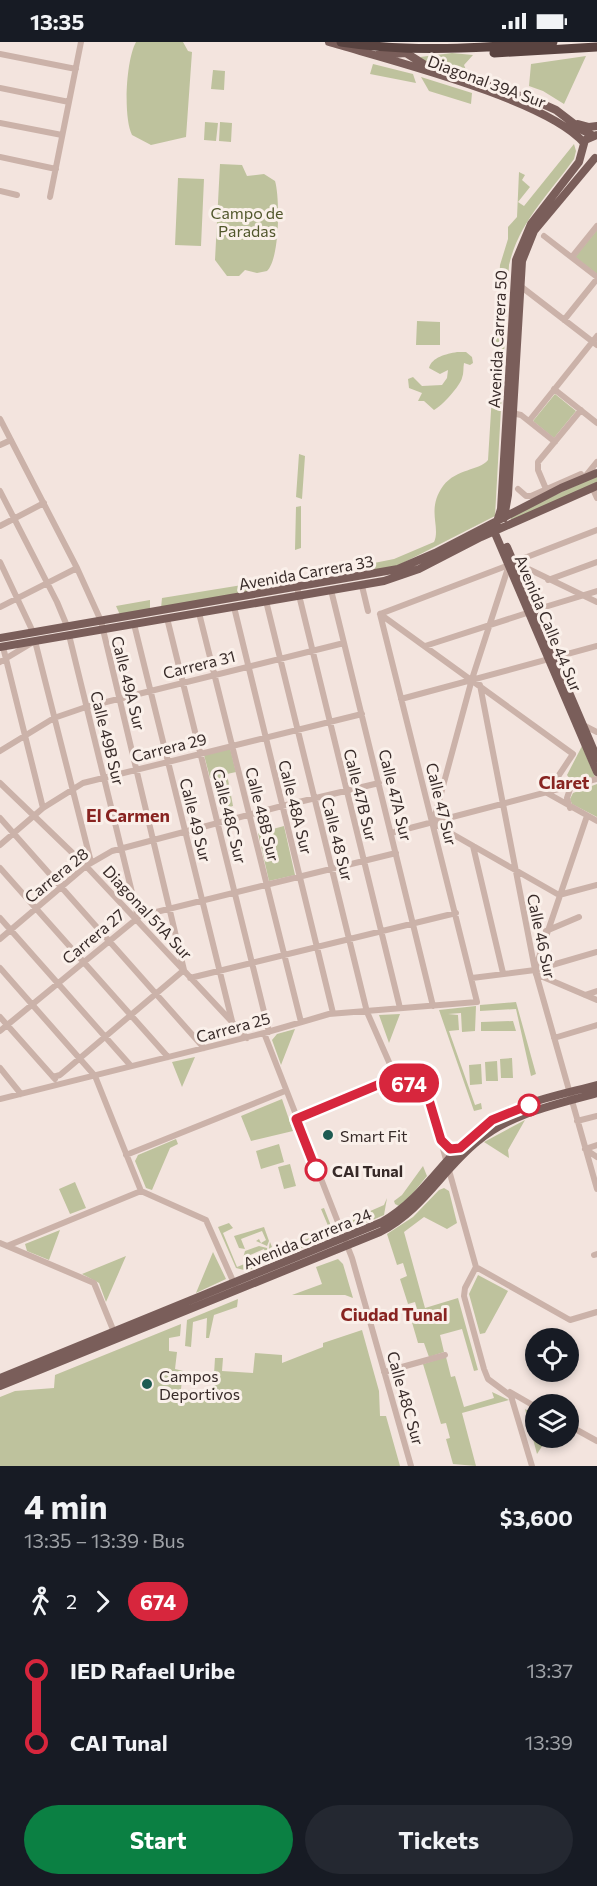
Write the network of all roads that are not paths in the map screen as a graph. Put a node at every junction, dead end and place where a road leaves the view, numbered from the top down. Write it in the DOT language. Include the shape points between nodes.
graph roads {
  1 [pos="81,42"];
  2 [pos="329,42"];
  3 [pos="341,42"];
  4 [pos="553,42"];
  5 [pos="435,47"];
  6 [pos="597,49"];
  7 [pos="0,54"];
  8 [pos="374,56"];
  9 [pos="76,69"];
  10 [pos="0,88"];
  11 [pos="69,102"];
  12 [pos="569,119"];
  13 [pos="0,123"];
  14 [pos="597,126"];
  15 [pos="62,135"];
  16 [pos="596,135"];
  17 [pos="583,145"];
  18 [pos="0,157"];
  19 [pos="596,158"];
  20 [pos="56,169"];
  21 [pos="0,191"];
  22 [pos="17,195"];
  23 [pos="50,197"];
  24 [pos="597,226"];
  25 [pos="544,236"];
  26 [pos="572,257"];
  27 [pos="597,278"];
  28 [pos="519,285"];
  29 [pos="528,292"];
  30 [pos="519,298"];
  31 [pos="564,320"];
  32 [pos="597,336"];
  33 [pos="595,344"];
  34 [pos="554,389"];
  35 [pos="581,410"];
  36 [pos="512,413"];
  37 [pos="0,419"];
  38 [pos="529,421"];
  39 [pos="597,423"];
  40 [pos="11,440"];
  41 [pos="555,442"];
  42 [pos="0,445"];
  43 [pos="597,462"];
  44 [pos="597,473"];
  45 [pos="582,476"];
  46 [pos="595,487"];
  47 [pos="518,489"];
  48 [pos="546,489"];
  49 [pos="0,491"];
  50 [pos="508,495"];
  51 [pos="597,498"];
  52 [pos="44,503"];
  53 [pos="526,505"];
  54 [pos="503,517"];
  55 [pos="14,518"];
  56 [pos="0,526"];
  57 [pos="496,530"];
  58 [pos="597,530"];
  59 [pos="0,562"];
  60 [pos="597,562"];
  61 [pos="512,563"];
  62 [pos="77,568"];
  63 [pos="548,580"];
  64 [pos="48,583"];
  65 [pos="362,586"];
  66 [pos="331,590"];
  67 [pos="298,591"];
  68 [pos="597,591"];
  69 [pos="582,595"];
  70 [pos="19,598"];
  71 [pos="266,601"];
  72 [pos="597,602"];
  73 [pos="234,607"];
  74 [pos="0,608"];
  75 [pos="158,611"];
  76 [pos="368,611"];
  77 [pos="532,611"];
  78 [pos="200,613"];
  79 [pos="380,614"];
  80 [pos="167,618"];
  81 [pos="101,621"];
  82 [pos="134,624"];
  83 [pos="489,625"];
  84 [pos="67,626"];
  85 [pos="103,630"];
  86 [pos="33,632"];
  87 [pos="69,635"];
  88 [pos="0,637"];
  89 [pos="35,641"];
  90 [pos="344,643"];
  91 [pos="425,646"];
  92 [pos="597,646"];
  93 [pos="1,647"];
  94 [pos="312,651"];
  95 [pos="552,658"];
  96 [pos="280,659"];
  97 [pos="3,660"];
  98 [pos="248,666"];
  99 [pos="215,674"];
  100 [pos="472,679"];
  101 [pos="183,682"];
  102 [pos="480,685"];
  103 [pos="150,690"];
  104 [pos="119,698"];
  105 [pos="401,699"];
  106 [pos="86,706"];
  107 [pos="362,714"];
  108 [pos="54,718"];
  109 [pos="330,721"];
  110 [pos="583,725"];
  111 [pos="297,729"];
  112 [pos="597,732"];
  113 [pos="25,734"];
  114 [pos="265,736"];
  115 [pos="232,744"];
  116 [pos="0,751"];
  117 [pos="200,753"];
  118 [pos="597,758"];
  119 [pos="168,761"];
  120 [pos="136,769"];
  121 [pos="597,772"];
  122 [pos="0,777"];
  123 [pos="104,777"];
  124 [pos="597,779"];
  125 [pos="379,783"];
  126 [pos="1,784"];
  127 [pos="571,786"];
  128 [pos="72,788"];
  129 [pos="346,791"];
  130 [pos="547,793"];
  131 [pos="314,798"];
  132 [pos="502,804"];
  133 [pos="282,806"];
  134 [pos="43,808"];
  135 [pos="570,808"];
  136 [pos="249,814"];
  137 [pos="36,815"];
  138 [pos="587,816"];
  139 [pos="0,818"];
  140 [pos="597,821"];
  141 [pos="218,823"];
  142 [pos="433,823"];
  143 [pos="185,831"];
  144 [pos="14,833"];
  145 [pos="391,833"];
  146 [pos="154,839"];
  147 [pos="0,845"];
  148 [pos="473,846"];
  149 [pos="121,847"];
  150 [pos="396,853"];
  151 [pos="364,861"];
  152 [pos="89,864"];
  153 [pos="0,868"];
  154 [pos="331,868"];
  155 [pos="514,869"];
  156 [pos="299,877"];
  157 [pos="267,885"];
  158 [pos="597,885"];
  159 [pos="62,887"];
  160 [pos="235,893"];
  161 [pos="560,895"];
  162 [pos="202,901"];
  163 [pos="170,909"];
  164 [pos="35,910"];
  165 [pos="456,913"];
  166 [pos="579,917"];
  167 [pos="0,918"];
  168 [pos="137,918"];
  169 [pos="412,925"];
  170 [pos="11,930"];
  171 [pos="381,932"];
  172 [pos="546,932"];
  173 [pos="0,939"];
  174 [pos="350,939"];
  175 [pos="109,940"];
  176 [pos="318,947"];
  177 [pos="597,952"];
  178 [pos="284,955"];
  179 [pos="84,962"];
  180 [pos="252,963"];
  181 [pos="0,968"];
  182 [pos="184,970"];
  183 [pos="220,970"];
  184 [pos="535,972"];
  185 [pos="503,973"];
  186 [pos="190,978"];
  187 [pos="472,978"];
  188 [pos="58,983"];
  189 [pos="597,991"];
  190 [pos="156,994"];
  191 [pos="585,994"];
  192 [pos="597,1000"];
  193 [pos="477,1002"];
  194 [pos="32,1004"];
  195 [pos="433,1006"];
  196 [pos="400,1008"];
  197 [pos="367,1012"];
  198 [pos="333,1013"];
  199 [pos="131,1015"];
  200 [pos="0,1017"];
  201 [pos="232,1022"];
  202 [pos="301,1022"];
  203 [pos="7,1025"];
  204 [pos="597,1025"];
  205 [pos="0,1030"];
  206 [pos="267,1033"];
  207 [pos="105,1037"];
  208 [pos="247,1038"];
  209 [pos="554,1038"];
  210 [pos="204,1048"];
  211 [pos="168,1057"];
  212 [pos="80,1059"];
  213 [pos="131,1066"];
  214 [pos="0,1068"];
  215 [pos="94,1076"];
  216 [pos="396,1078"];
  217 [pos="56,1081"];
  218 [pos="597,1085"];
  219 [pos="285,1091"];
  220 [pos="597,1093"];
  221 [pos="21,1094"];
  222 [pos="570,1097"];
  223 [pos="0,1099"];
  224 [pos="597,1116"];
  225 [pos="296,1119"];
  226 [pos="577,1121"];
  227 [pos="441,1140"];
  228 [pos="597,1145"];
  229 [pos="460,1148"];
  230 [pos="585,1149"];
  231 [pos="126,1155"];
  232 [pos="597,1157"];
  233 [pos="447,1162"];
  234 [pos="449,1171"];
  235 [pos="597,1189"];
  236 [pos="141,1191"];
  237 [pos="346,1242"];
  238 [pos="3,1244"];
  239 [pos="476,1267"];
  240 [pos="235,1287"];
  241 [pos="597,1312"];
  242 [pos="114,1332"];
  243 [pos="445,1355"];
  244 [pos="384,1372"];
  245 [pos="0,1378"];
  246 [pos="0,1386"];
  247 [pos="506,1390"];
  248 [pos="525,1401"];
  249 [pos="518,1413"];
  250 [pos="579,1431"];
  251 [pos="597,1441"];
  252 [pos="411,1466"];
  253 [pos="532,1466"];
  1 -- 9 [label="street"];
  2 -- 8 [label="main road, Diagonal 39A Sur"];
  3 -- 5 [label="highway"];
  4 -- 5 [label="highway"];
  5 -- 6 [label="highway" via="496,53"];
  7 -- 9 [label="street"];
  8 -- 12 [label="main road, Diagonal 39A Sur" via="406,53 425,65 542,103"];
  8 -- 17 [label="main road, Diagonal 39A Sur" via="524,105 556,122"];
  9 -- 11 [label="street"];
  10 -- 11 [label="street"];
  11 -- 15 [label="street"];
  12 -- 14 [label="main road" via="585,127"];
  12 -- 16 [label="main road, Diagonal 39A Sur"];
  13 -- 15 [label="street"];
  15 -- 20 [label="street"];
  16 -- 17 [label="main road"];
  17 -- 19 [label="main road, Diagonal 39A Sur" via="585,153"];
  17 -- 54 [label="main road, Avenida Carrera 50" via="577,165 528,229 516,260"];
  18 -- 20 [label="street"];
  19 -- 28 [label="main road, Avenida Carrera 50" via="534,231 522,261"];
  20 -- 23 [label="street"];
  21 -- 22 [label="street"];
  24 -- 26 [label="street"];
  25 -- 26 [label="street"];
  26 -- 27 [label="street"];
  27 -- 31 [label="street"];
  28 -- 29 [label="street"];
  28 -- 30 [label="main road, Avenida Carrera 50"];
  29 -- 30 [label="street"];
  29 -- 31 [label="street"];
  30 -- 36 [label="main road, Avenida Carrera 50"];
  31 -- 33 [label="street"];
  32 -- 33 [label="street"];
  33 -- 34 [label="street"];
  34 -- 35 [label="street"];
  34 -- 38 [label="street"];
  35 -- 39 [label="street"];
  35 -- 41 [label="street"];
  36 -- 38 [label="street"];
  36 -- 50 [label="main road, Avenida Carrera 50"];
  37 -- 40 [label="street, Calle 49A Sur"];
  38 -- 41 [label="street"];
  40 -- 42 [label="street"];
  40 -- 52 [label="street, Calle 49A Sur"];
  41 -- 48 [label="street" via="537,465"];
  43 -- 45 [label="street"];
  44 -- 45 [label="main road, Avenida Carrera 33"];
  45 -- 48 [label="street"];
  45 -- 53 [label="main road, Avenida Carrera 33"];
  46 -- 51 [label="street"];
  46 -- 57 [label="main road, Avenida Carrera 33"];
  47 -- 48 [label="street" via="529,496"];
  49 -- 55 [label="street"];
  50 -- 53 [label="main road"];
  50 -- 54 [label="main road, Avenida Carrera 50"];
  52 -- 55 [label="street"];
  52 -- 62 [label="street, Calle 49A Sur"];
  53 -- 54 [label="main road, Avenida Carrera 33"];
  54 -- 57 [label="main road"];
  54 -- 67 [label="main road, Avenida Carrera 33" via="398,569"];
  55 -- 56 [label="street"];
  55 -- 64 [label="street"];
  57 -- 61 [label="main road, Avenida Calle 44 Sur"];
  57 -- 65 [label="main road, Avenida Carrera 33" via="419,569"];
  58 -- 61 [label="street"];
  59 -- 70 [label="street"];
  60 -- 63 [label="street"];
  61 -- 63 [label="street"];
  61 -- 77 [label="main road, Avenida Calle 44 Sur"];
  61 -- 79 [label="street"];
  61 -- 83 [label="street"];
  62 -- 64 [label="street"];
  62 -- 81 [label="street, Calle 49A Sur"];
  63 -- 69 [label="street"];
  64 -- 70 [label="street"];
  64 -- 84 [label="street"];
  65 -- 66 [label="main road, Avenida Carrera 33"];
  65 -- 76 [label="street"];
  66 -- 67 [label="main road, Avenida Carrera 33"];
  66 -- 90 [label="street, Calle 47A Sur"];
  67 -- 71 [label="main road, Avenida Carrera 33"];
  67 -- 75 [label="main road, Avenida Carrera 33"];
  67 -- 94 [label="street, Calle 47B Sur"];
  68 -- 69 [label="street"];
  69 -- 72 [label="street"];
  69 -- 77 [label="street"];
  70 -- 74 [label="street"];
  70 -- 86 [label="street"];
  71 -- 73 [label="main road, Avenida Carrera 33"];
  71 -- 96 [label="street, Calle 48 Sur"];
  73 -- 78 [label="main road, Avenida Carrera 33"];
  73 -- 98 [label="street, Calle 48A Sur"];
  75 -- 80 [label="main road"];
  75 -- 81 [label="main road, Avenida Carrera 33"];
  77 -- 83 [label="street"];
  77 -- 95 [label="main road, Avenida Calle 44 Sur"];
  78 -- 80 [label="main road, Avenida Carrera 33"];
  78 -- 99 [label="street, Calle 48B Sur"];
  79 -- 91 [label="street"];
  79 -- 105 [label="street, Calle 47 Sur"];
  80 -- 82 [label="main road, Avenida Carrera 33"];
  80 -- 101 [label="street, Calle 48C Sur"];
  81 -- 84 [label="main road, Avenida Carrera 33"];
  81 -- 85 [label="street, Calle 49A Sur"];
  82 -- 85 [label="main road, Avenida Carrera 33"];
  82 -- 103 [label="street, Calle 49 Sur"];
  83 -- 91 [label="street"];
  83 -- 100 [label="street"];
  84 -- 86 [label="main road, Avenida Carrera 33"];
  85 -- 87 [label="main road, Avenida Carrera 33"];
  85 -- 104 [label="street, Calle 49A Sur"];
  86 -- 88 [label="main road, Avenida Carrera 33"];
  87 -- 89 [label="main road, Avenida Carrera 33"];
  87 -- 106 [label="street, Calle 49B Sur"];
  89 -- 93 [label="main road, Avenida Carrera 33"];
  89 -- 97 [label="street"];
  89 -- 108 [label="street"];
  90 -- 94 [label="street, Carrera 31"];
  90 -- 107 [label="street, Calle 47A Sur"];
  91 -- 100 [label="street"];
  92 -- 95 [label="street"];
  93 -- 97 [label="street"];
  94 -- 96 [label="street, Carrera 31"];
  94 -- 109 [label="street, Calle 47B Sur"];
  95 -- 100 [label="street"];
  95 -- 110 [label="main road, Avenida Calle 44 Sur"];
  95 -- 121 [label="main road, Avenida Calle 44 Sur"];
  96 -- 98 [label="street, Carrera 31"];
  96 -- 111 [label="street, Calle 48 Sur"];
  97 -- 113 [label="street"];
  98 -- 99 [label="street, Carrera 31"];
  98 -- 114 [label="street, Calle 48A Sur"];
  99 -- 101 [label="street, Carrera 31"];
  99 -- 115 [label="street, Calle 48B Sur"];
  100 -- 102 [label="street"];
  100 -- 105 [label="street"];
  100 -- 142 [label="street"];
  101 -- 103 [label="street, Carrera 31"];
  101 -- 117 [label="street, Calle 48C Sur"];
  102 -- 130 [label="street" via="573,754"];
  102 -- 132 [label="street, Calle 46 Sur"];
  103 -- 104 [label="street, Carrera 31"];
  103 -- 119 [label="street, Calle 49 Sur"];
  104 -- 106 [label="street, Carrera 31"];
  104 -- 120 [label="street, Calle 49A Sur"];
  105 -- 142 [label="street, Calle 47 Sur"];
  106 -- 108 [label="street, Carrera 31"];
  106 -- 123 [label="street, Calle 49B Sur"];
  107 -- 109 [label="street, Carrera 29"];
  107 -- 125 [label="street, Calle 47A Sur"];
  108 -- 113 [label="street, Carrera 31"];
  108 -- 128 [label="street"];
  109 -- 111 [label="street, Carrera 29"];
  109 -- 129 [label="street, Calle 47B Sur"];
  110 -- 112 [label="street"];
  110 -- 118 [label="main road, Avenida Calle 44 Sur"];
  111 -- 114 [label="street, Carrera 29"];
  111 -- 131 [label="street, Calle 48 Sur"];
  113 -- 116 [label="street, Carrera 31"];
  113 -- 134 [label="street"];
  114 -- 115 [label="street, Carrera 29"];
  114 -- 133 [label="street, Calle 48A Sur"];
  115 -- 117 [label="street, Carrera 29"];
  115 -- 136 [label="street, Calle 48B Sur"];
  117 -- 119 [label="street, Carrera 29"];
  117 -- 141 [label="street, Calle 48C Sur"];
  119 -- 120 [label="street, Carrera 29"];
  119 -- 143 [label="street, Calle 49 Sur"];
  120 -- 123 [label="street, Carrera 29"];
  120 -- 146 [label="street, Calle 49A Sur"];
  122 -- 126 [label="street"];
  123 -- 128 [label="street, Carrera 29"];
  123 -- 149 [label="street, Calle 49B Sur"];
  124 -- 127 [label="street"];
  125 -- 129 [label="street, Carrera 28"];
  125 -- 145 [label="street, Calle 47A Sur"];
  126 -- 137 [label="street, Diagonal 51A Sur"];
  127 -- 130 [label="street"];
  127 -- 135 [label="street" via="567,798"];
  128 -- 134 [label="street, Carrera 29"];
  128 -- 152 [label="street"];
  129 -- 131 [label="street, Carrera 28"];
  129 -- 151 [label="street, Calle 47B Sur"];
  130 -- 132 [label="street"];
  130 -- 135 [label="street"];
  131 -- 133 [label="street, Carrera 28"];
  131 -- 154 [label="street, Calle 48 Sur"];
  132 -- 142 [label="street"];
  132 -- 155 [label="street, Calle 46 Sur"];
  133 -- 136 [label="street, Carrera 28"];
  133 -- 156 [label="street, Calle 48A Sur"];
  134 -- 137 [label="street, Carrera 29"];
  135 -- 138 [label="street"];
  136 -- 141 [label="street, Carrera 28"];
  136 -- 157 [label="street, Calle 48B Sur"];
  137 -- 144 [label="street, Carrera 29"];
  137 -- 152 [label="street, Diagonal 51A Sur"];
  138 -- 140 [label="street"];
  138 -- 161 [label="street"];
  139 -- 144 [label="street"];
  141 -- 143 [label="street, Carrera 28"];
  141 -- 160 [label="street, Calle 48C Sur"];
  142 -- 145 [label="street"];
  142 -- 148 [label="street"];
  142 -- 165 [label="street, Calle 47 Sur"];
  143 -- 146 [label="street, Carrera 28"];
  143 -- 162 [label="street, Calle 49 Sur"];
  144 -- 147 [label="street, Carrera 29"];
  144 -- 159 [label="street"];
  145 -- 150 [label="street, Calle 47A Sur"];
  146 -- 149 [label="street, Carrera 28"];
  146 -- 163 [label="street, Calle 49A Sur"];
  148 -- 155 [label="street"];
  148 -- 185 [label="street"];
  149 -- 152 [label="street, Carrera 28"];
  149 -- 168 [label="street, Calle 49B Sur"];
  150 -- 151 [label="street, Carrera 27"];
  150 -- 169 [label="street, Calle 47A Sur"];
  151 -- 154 [label="street, Carrera 27"];
  151 -- 171 [label="street, Calle 47B Sur"];
  152 -- 159 [label="street, Carrera 28"];
  152 -- 168 [label="street, Diagonal 51A Sur"];
  153 -- 164 [label="street"];
  154 -- 156 [label="street, Carrera 27"];
  154 -- 174 [label="street, Calle 48 Sur"];
  155 -- 161 [label="street"];
  155 -- 184 [label="street, Calle 46 Sur"];
  156 -- 157 [label="street, Carrera 27"];
  156 -- 176 [label="street, Calle 48A Sur"];
  157 -- 160 [label="street, Carrera 27"];
  157 -- 178 [label="street, Calle 48B Sur"];
  158 -- 161 [label="street"];
  159 -- 164 [label="street, Carrera 28"];
  159 -- 175 [label="street"];
  160 -- 162 [label="street, Carrera 27"];
  160 -- 180 [label="street, Calle 48C Sur"];
  161 -- 172 [label="street"];
  162 -- 163 [label="street, Carrera 27"];
  162 -- 183 [label="street, Calle 49 Sur"];
  163 -- 168 [label="street, Carrera 27"];
  163 -- 182 [label="street, Calle 49A Sur"];
  164 -- 170 [label="street, Carrera 28"];
  164 -- 179 [label="street"];
  165 -- 169 [label="street"];
  165 -- 187 [label="street, Calle 47 Sur"];
  166 -- 172 [label="street"];
  167 -- 170 [label="street"];
  168 -- 175 [label="street, Carrera 27"];
  168 -- 182 [label="street, Diagonal 51A Sur"];
  169 -- 171 [label="street"];
  169 -- 195 [label="street, Calle 47A Sur"];
  170 -- 173 [label="street, Carrera 28"];
  170 -- 188 [label="street"];
  171 -- 174 [label="street"];
  171 -- 196 [label="street, Calle 47B Sur"];
  172 -- 184 [label="street"];
  174 -- 176 [label="street"];
  174 -- 197 [label="street, Calle 48 Sur"];
  175 -- 179 [label="street, Carrera 27"];
  175 -- 190 [label="street"];
  176 -- 178 [label="street"];
  176 -- 198 [label="street, Calle 48A Sur"];
  177 -- 184 [label="street"];
  178 -- 180 [label="street"];
  178 -- 202 [label="street, Calle 48B Sur"];
  179 -- 188 [label="street, Carrera 27"];
  179 -- 199 [label="street"];
  180 -- 183 [label="street"];
  180 -- 206 [label="street, Calle 48C Sur"];
  181 -- 194 [label="street"];
  182 -- 186 [label="street, Diagonal 51A Sur"];
  182 -- 190 [label="street"];
  183 -- 186 [label="street"];
  183 -- 201 [label="street, Calle 49 Sur"];
  184 -- 185 [label="street"];
  184 -- 191 [label="street"];
  184 -- 209 [label="street, Calle 46 Sur"];
  185 -- 187 [label="street"];
  186 -- 201 [label="street, Diagonal 51A Sur"];
  187 -- 193 [label="street, Calle 47 Sur"];
  188 -- 194 [label="street, Carrera 27"];
  188 -- 207 [label="street"];
  189 -- 191 [label="street"];
  190 -- 199 [label="street"];
  190 -- 210 [label="street"];
  191 -- 192 [label="street"];
  193 -- 195 [label="street, Carrera 25"];
  194 -- 203 [label="street, Carrera 27"];
  194 -- 212 [label="street"];
  195 -- 196 [label="street, Carrera 25"];
  196 -- 197 [label="street, Carrera 25"];
  197 -- 198 [label="street, Carrera 25"];
  197 -- 216 [label="street, Calle 48 Sur"];
  198 -- 202 [label="street, Carrera 25"];
  199 -- 207 [label="street"];
  199 -- 211 [label="street"];
  200 -- 203 [label="street"];
  201 -- 208 [label="street, Diagonal 51A Sur"];
  202 -- 206 [label="street, Carrera 25"];
  203 -- 205 [label="street, Carrera 27"];
  203 -- 217 [label="street"];
  204 -- 209 [label="street"];
  206 -- 208 [label="street, Carrera 25"];
  206 -- 219 [label="street, Calle 48C Sur"];
  207 -- 212 [label="street"];
  207 -- 213 [label="street"];
  208 -- 210 [label="street, Carrera 25"];
  209 -- 222 [label="street, Calle 46 Sur"];
  210 -- 211 [label="street, Carrera 25"];
  211 -- 213 [label="street, Carrera 25"];
  212 -- 215 [label="street"];
  212 -- 217 [label="street"];
  213 -- 215 [label="street, Carrera 25"];
  214 -- 221 [label="street"];
  215 -- 217 [label="street, Carrera 25"];
  215 -- 231 [label="street"];
  216 -- 225 [label="street"];
  216 -- 227 [label="street" via="426,1091"];
  217 -- 221 [label="street, Carrera 25"];
  218 -- 222 [label="main road, Avenida Carrera 24"];
  219 -- 225 [label="street, Calle 48C Sur"];
  219 -- 231 [label="street"];
  220 -- 222 [label="main road, Avenida Carrera 24"];
  221 -- 223 [label="street, Carrera 25"];
  222 -- 226 [label="street, Calle 46 Sur"];
  222 -- 229 [label="main road, Avenida Carrera 24" via="501,1115 475,1132"];
  222 -- 234 [label="main road, Avenida Carrera 24" via="500,1125 473,1145"];
  224 -- 226 [label="street"];
  225 -- 237 [label="street, Calle 48C Sur"];
  226 -- 230 [label="street, Calle 46 Sur"];
  227 -- 229 [label="main road" via="449,1149"];
  227 -- 233 [label="street"];
  228 -- 230 [label="street"];
  229 -- 233 [label="main road, Avenida Carrera 24"];
  230 -- 232 [label="street"];
  230 -- 235 [label="street, Calle 46 Sur"];
  231 -- 236 [label="street"];
  233 -- 234 [label="street"];
  233 -- 237 [label="main road, Avenida Carrera 24" via="399,1212"];
  234 -- 237 [label="main road, Avenida Carrera 24" via="403,1218"];
  234 -- 239 [label="street"];
  236 -- 238 [label="street"];
  236 -- 240 [label="street" via="206,1220"];
  237 -- 240 [label="main road, Avenida Carrera 24"];
  237 -- 244 [label="street, Calle 48C Sur"];
  238 -- 242 [label="street" via="94,1284"];
  239 -- 241 [label="street" via="570,1320"];
  239 -- 247 [label="street" via="464,1296 486,1376"];
  240 -- 242 [label="main road, Avenida Carrera 24"];
  240 -- 246 [label="main road, Avenida Carrera 24"];
  242 -- 245 [label="main road, Avenida Carrera 24"];
  243 -- 244 [label="street"];
  244 -- 252 [label="street, Calle 48C Sur"];
  247 -- 248 [label="street"];
  247 -- 249 [label="street"];
  248 -- 249 [label="street" via="518,1405"];
  249 -- 253 [label="street"];
  250 -- 251 [label="street"];
}
